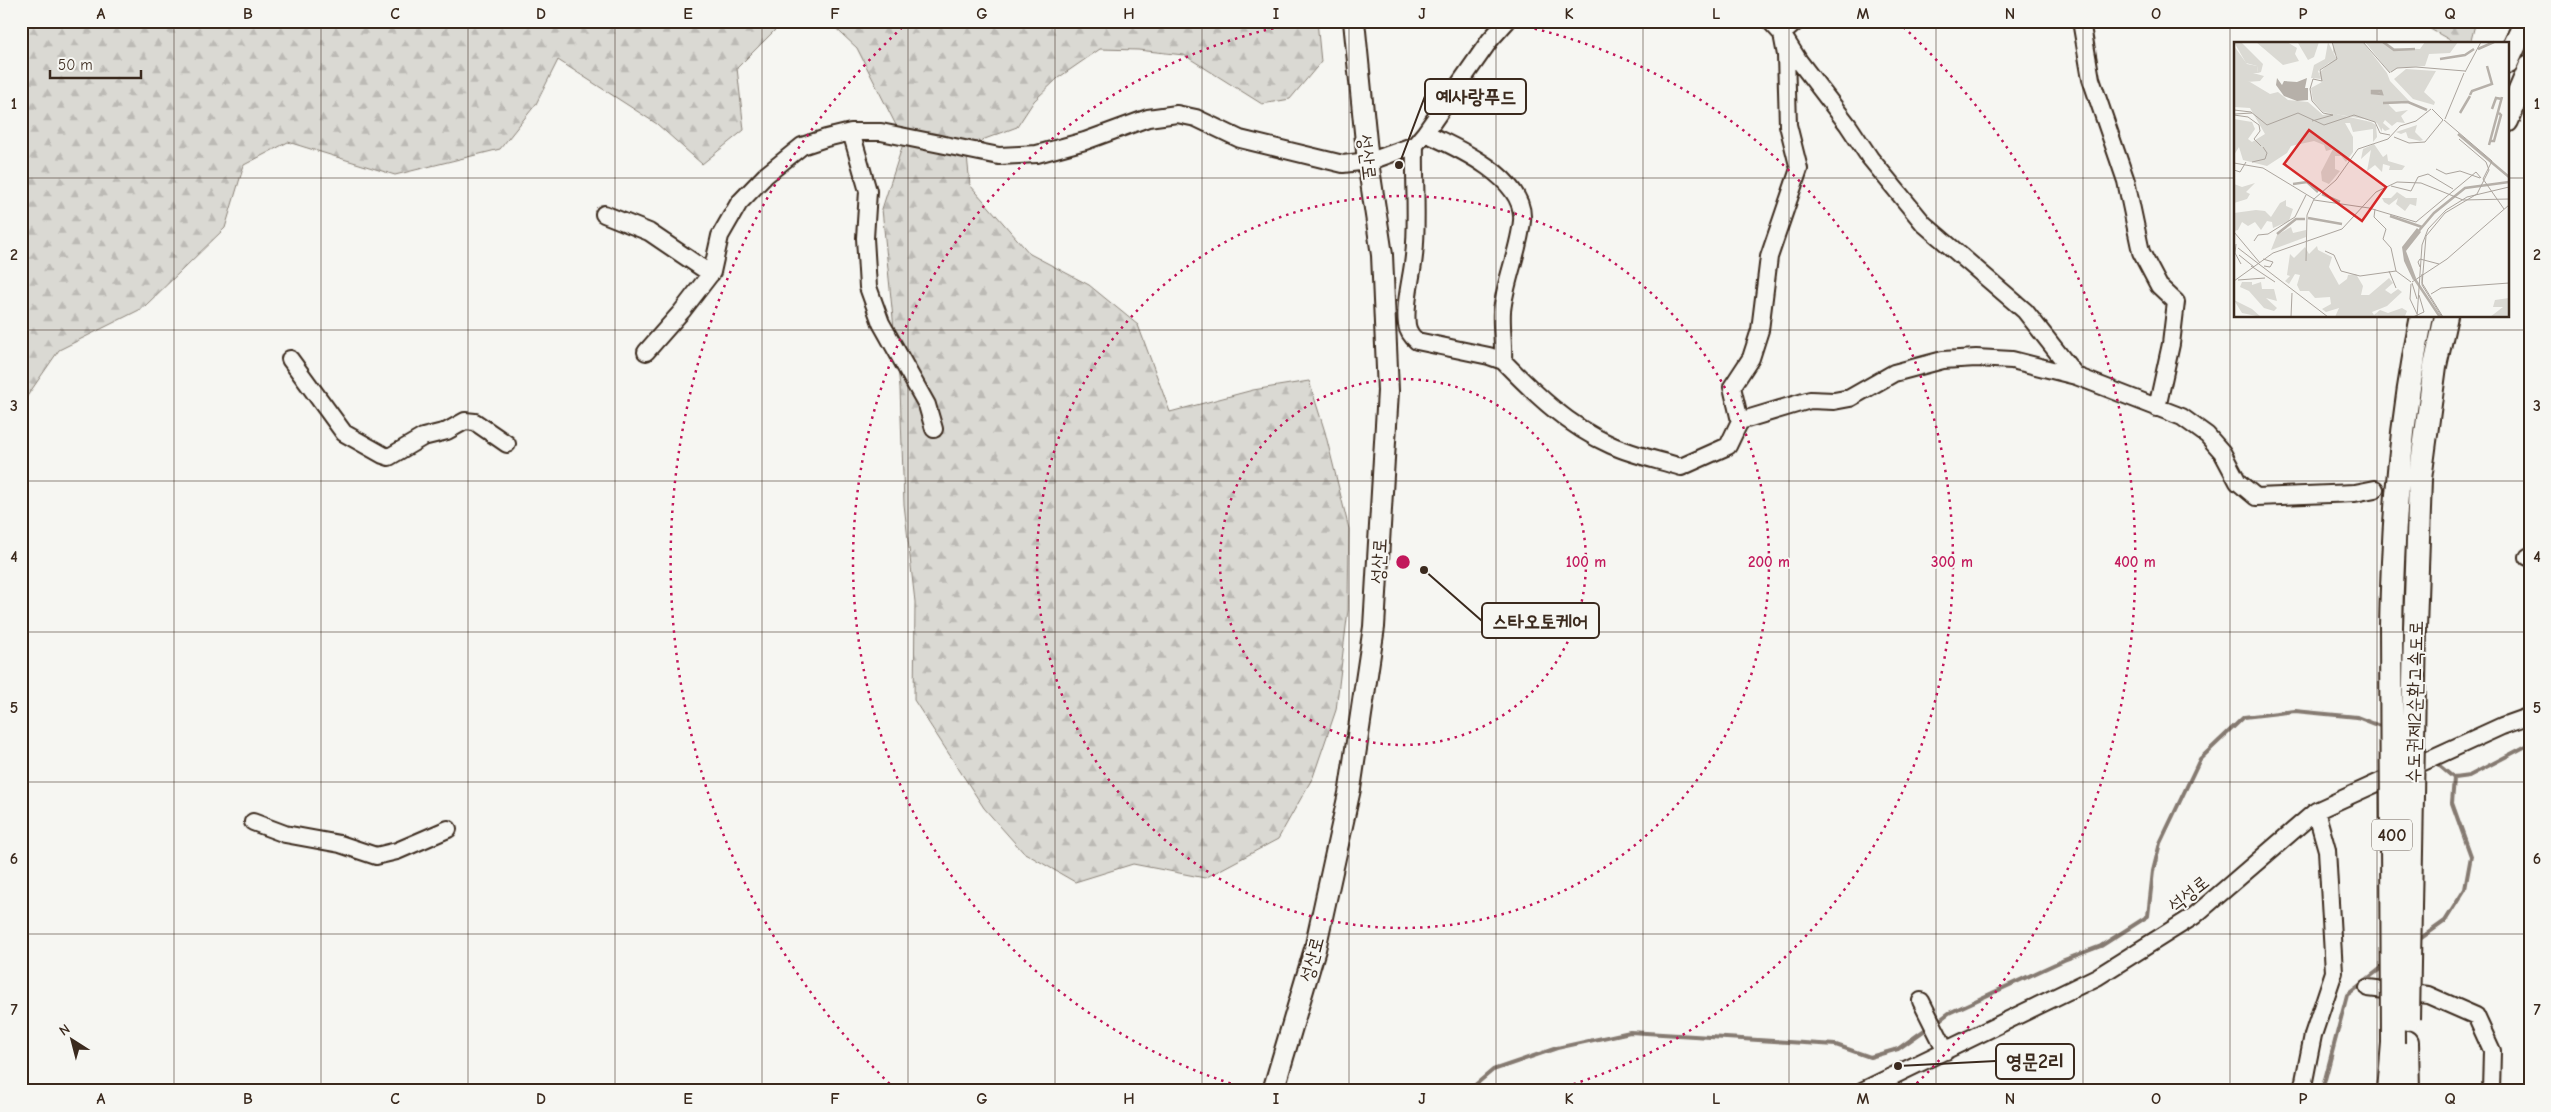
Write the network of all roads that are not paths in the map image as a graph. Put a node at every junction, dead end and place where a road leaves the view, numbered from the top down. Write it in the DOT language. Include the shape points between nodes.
graph roads {
  1 [pos="1354,21"];
  2 [pos="1507,21"];
  3 [pos="1770,21"];
  4 [pos="1797,21"];
  5 [pos="2082,21"];
  6 [pos="2526,21"];
  7 [pos="1782,34"];
  8 [pos="2508,60"];
  9 [pos="2530,67"];
  10 [pos="2508,119"];
  11 [pos="850,132"];
  12 [pos="1420,139"];
  13 [pos="1368,162"];
  14 [pos="604,214"];
  15 [pos="710,274"];
  16 [pos="2422,318"];
  17 [pos="2446,318"];
  18 [pos="646,352"];
  19 [pos="290,358"];
  20 [pos="1503,361"];
  21 [pos="2076,376"];
  22 [pos="2157,408"];
  23 [pos="1740,421"];
  24 [pos="934,429"];
  25 [pos="507,444"];
  26 [pos="2375,489"];
  27 [pos="2530,716"];
  28 [pos="2316,810"];
  29 [pos="253,822"];
  30 [pos="448,829"];
  31 [pos="2368,988"];
  32 [pos="1921,1001"];
  33 [pos="2400,1043"];
  34 [pos="1946,1051"];
  35 [pos="1273,1091"];
  36 [pos="1862,1091"];
  37 [pos="2302,1091"];
  38 [pos="2389,1091"];
  39 [pos="2408,1091"];
  40 [pos="2490,1091"];
  1 -- 13 [label="main road, 성산로"];
  2 -- 12 [label="street"];
  3 -- 7 [label="street"];
  4 -- 7 [label="street"];
  5 -- 22 [label="street" via="2091,79 2126,181 2141,252 2159,286 2176,302"];
  6 -- 8 [label="highway"];
  7 -- 21 [label="street" via="1870,158 1924,224 2025,311"];
  7 -- 23 [label="street" via="1786,55 1788,125 1799,169 1769,257 1760,330 1751,358 1732,387"];
  9 -- 10 [label="highway"];
  11 -- 13 [label="street" via="881,132 999,156 1037,154 1148,118 1177,114 1196,118 1240,139 1343,164"];
  11 -- 15 [label="street" via="802,146 766,175 739,203 720,236"];
  11 -- 24 [label="street" via="868,192 865,238 868,287 881,323 927,405"];
  12 -- 13 [label="street"];
  12 -- 20 [label="street" via="1481,161 1502,179 1519,201 1522,219 1502,311"];
  12 -- 20 [label="street" via="1414,256 1408,304 1410,335 1416,341"];
  13 -- 35 [label="main road, 성산로" via="1382,255 1388,391 1374,627 1350,789 1315,949"];
  14 -- 15 [label="street" via="649,232"];
  15 -- 18 [label="street"];
  16 -- 33 [label="highway, 수도권제2순환고속도로 / 400, bridge" via="2404,414 2392,538"];
  17 -- 33 [label="highway, 수도권제2순환고속도로 / 400, bridge" via="2435,366 2420,479"];
  19 -- 25 [label="street" via="344,433 383,455 389,457 423,437 447,431 464,421 475,422"];
  20 -- 23 [label="street" via="1538,398 1611,446 1680,467 1728,446"];
  21 -- 22 [label="street"];
  21 -- 23 [label="street" via="2012,360 1943,360 1894,373 1850,398 1810,400"];
  22 -- 26 [label="street" via="2182,417 2207,435 2222,452 2238,482 2256,497 2355,493"];
  27 -- 28 [label="street, 석성로"];
  28 -- 34 [label="street, 석성로" via="2194,916 2097,977"];
  28 -- 37 [label="street" via="2327,850 2334,972 2313,1035"];
  29 -- 30 [label="street" via="285,834 340,844 376,856 397,851"];
  31 -- 40 [label="street" via="2428,995 2476,1016 2492,1051"];
  32 -- 34 [label="street"];
  33 -- 38 [label="highway, 수도권제2순환고속도로 / 400"];
  33 -- 39 [label="highway, 수도권제2순환고속도로 / 400"];
  34 -- 36 [label="street, 석성로"];
}
